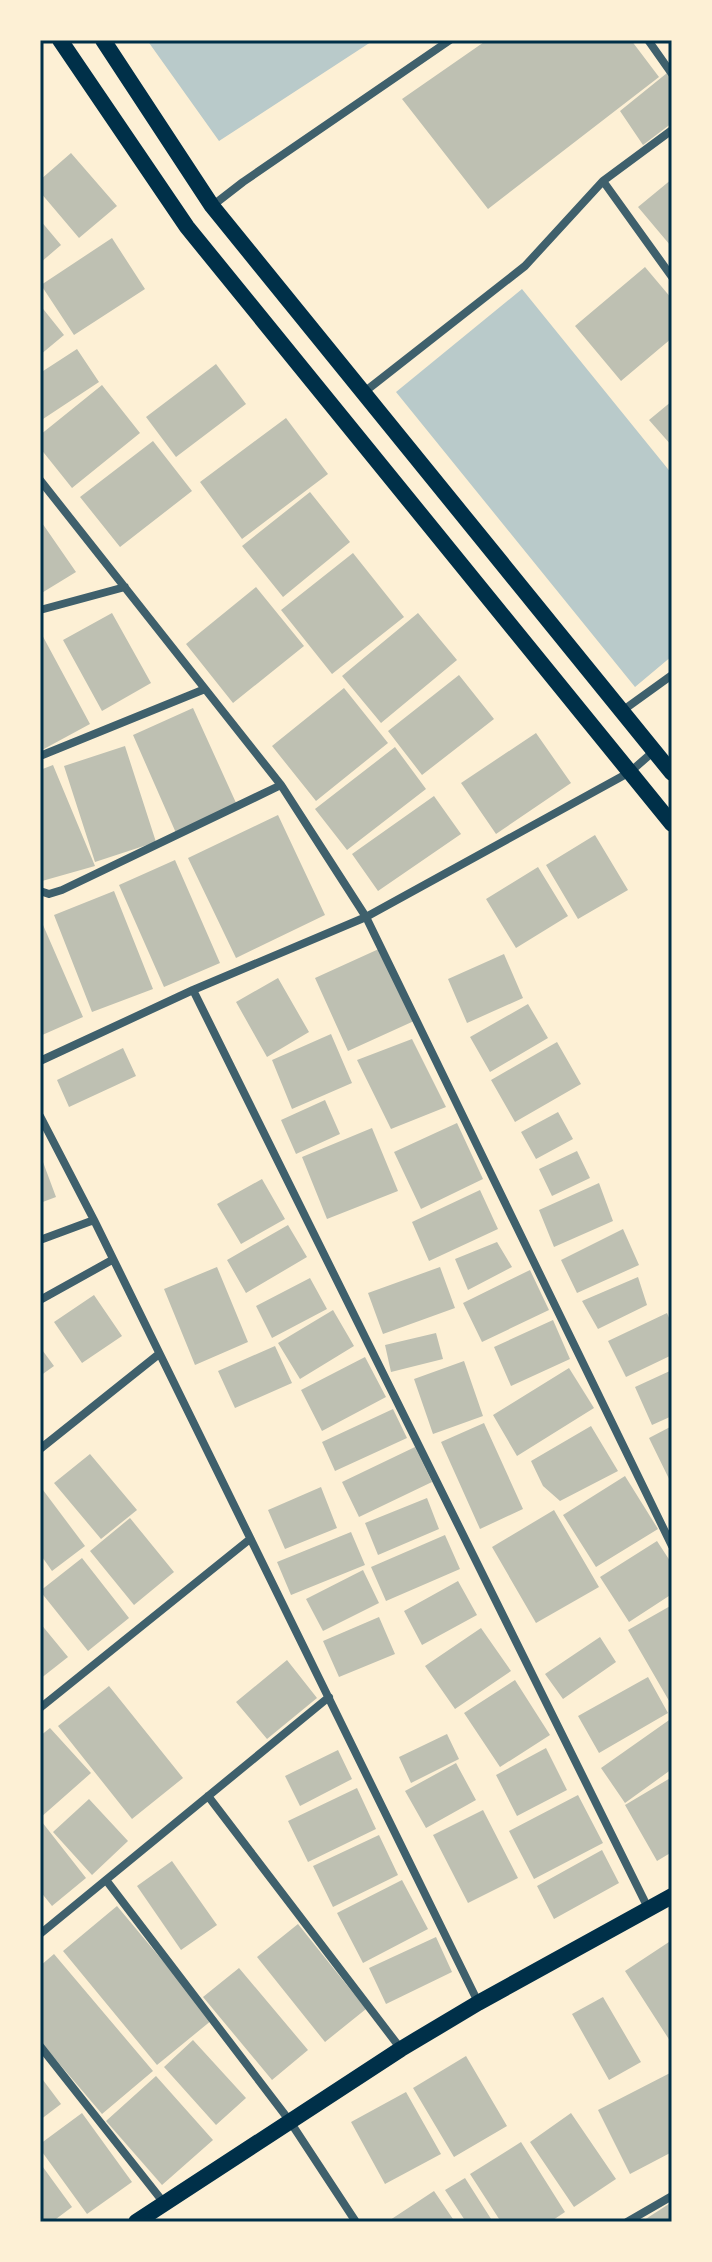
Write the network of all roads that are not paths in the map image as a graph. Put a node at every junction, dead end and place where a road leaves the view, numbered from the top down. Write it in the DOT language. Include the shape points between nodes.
graph roads {
  1 [pos="60,40"];
  2 [pos="103,40"];
  3 [pos="450,40"];
  4 [pos="648,40"];
  5 [pos="672,74"];
  6 [pos="672,130"];
  7 [pos="603,181"];
  8 [pos="212,206"];
  9 [pos="672,277"];
  10 [pos="363,393"];
  11 [pos="40,480"];
  12 [pos="125,587"];
  13 [pos="40,610"];
  14 [pos="672,675"];
  15 [pos="205,689"];
  16 [pos="622,711"];
  17 [pos="654,751"];
  18 [pos="40,756"];
  19 [pos="630,772"];
  20 [pos="672,773"];
  21 [pos="281,785"];
  22 [pos="672,824"];
  23 [pos="40,891"];
  24 [pos="366,917"];
  25 [pos="193,990"];
  26 [pos="40,1061"];
  27 [pos="40,1116"];
  28 [pos="94,1220"];
  29 [pos="40,1240"];
  30 [pos="112,1260"];
  31 [pos="40,1300"];
  32 [pos="159,1354"];
  33 [pos="40,1449"];
  34 [pos="250,1539"];
  35 [pos="672,1546"];
  36 [pos="329,1697"];
  37 [pos="40,1708"];
  38 [pos="208,1796"];
  39 [pos="106,1880"];
  40 [pos="672,1896"];
  41 [pos="649,1910"];
  42 [pos="40,1934"];
  43 [pos="478,2003"];
  44 [pos="40,2046"];
  45 [pos="401,2049"];
  46 [pos="289,2120"];
  47 [pos="672,2196"];
  48 [pos="164,2203"];
  49 [pos="136,2222"];
  50 [pos="356,2222"];
  51 [pos="627,2222"];
  1 -- 19 [label="main road" via="187,227"];
  2 -- 8 [label="main road"];
  3 -- 8 [label="street"];
  4 -- 5 [label="street"];
  6 -- 7 [label="street"];
  7 -- 9 [label="street"];
  7 -- 10 [label="street" via="525,266"];
  8 -- 10 [label="main road"];
  10 -- 16 [label="main road"];
  11 -- 12 [label="street"];
  12 -- 13 [label="street"];
  12 -- 15 [label="street"];
  14 -- 16 [label="street"];
  15 -- 18 [label="street"];
  15 -- 21 [label="street"];
  16 -- 17 [label="main road"];
  17 -- 19 [label="street"];
  17 -- 20 [label="main road"];
  19 -- 22 [label="main road"];
  19 -- 24 [label="street"];
  21 -- 23 [label="street" via="62,890"];
  21 -- 24 [label="street"];
  24 -- 25 [label="street"];
  24 -- 35 [label="street"];
  25 -- 26 [label="street"];
  25 -- 41 [label="street"];
  27 -- 28 [label="street"];
  28 -- 29 [label="street"];
  28 -- 30 [label="street"];
  30 -- 31 [label="street"];
  30 -- 32 [label="street"];
  32 -- 33 [label="street"];
  32 -- 34 [label="street"];
  34 -- 36 [label="street"];
  34 -- 37 [label="street"];
  36 -- 38 [label="street"];
  36 -- 43 [label="street"];
  38 -- 39 [label="street"];
  38 -- 45 [label="street"];
  39 -- 42 [label="street"];
  39 -- 46 [label="street"];
  40 -- 41 [label="main road"];
  41 -- 43 [label="main road"];
  43 -- 45 [label="main road"];
  44 -- 48 [label="street"];
  45 -- 46 [label="main road"];
  46 -- 48 [label="main road"];
  46 -- 50 [label="street"];
  47 -- 51 [label="street"];
  48 -- 49 [label="main road"];
}
